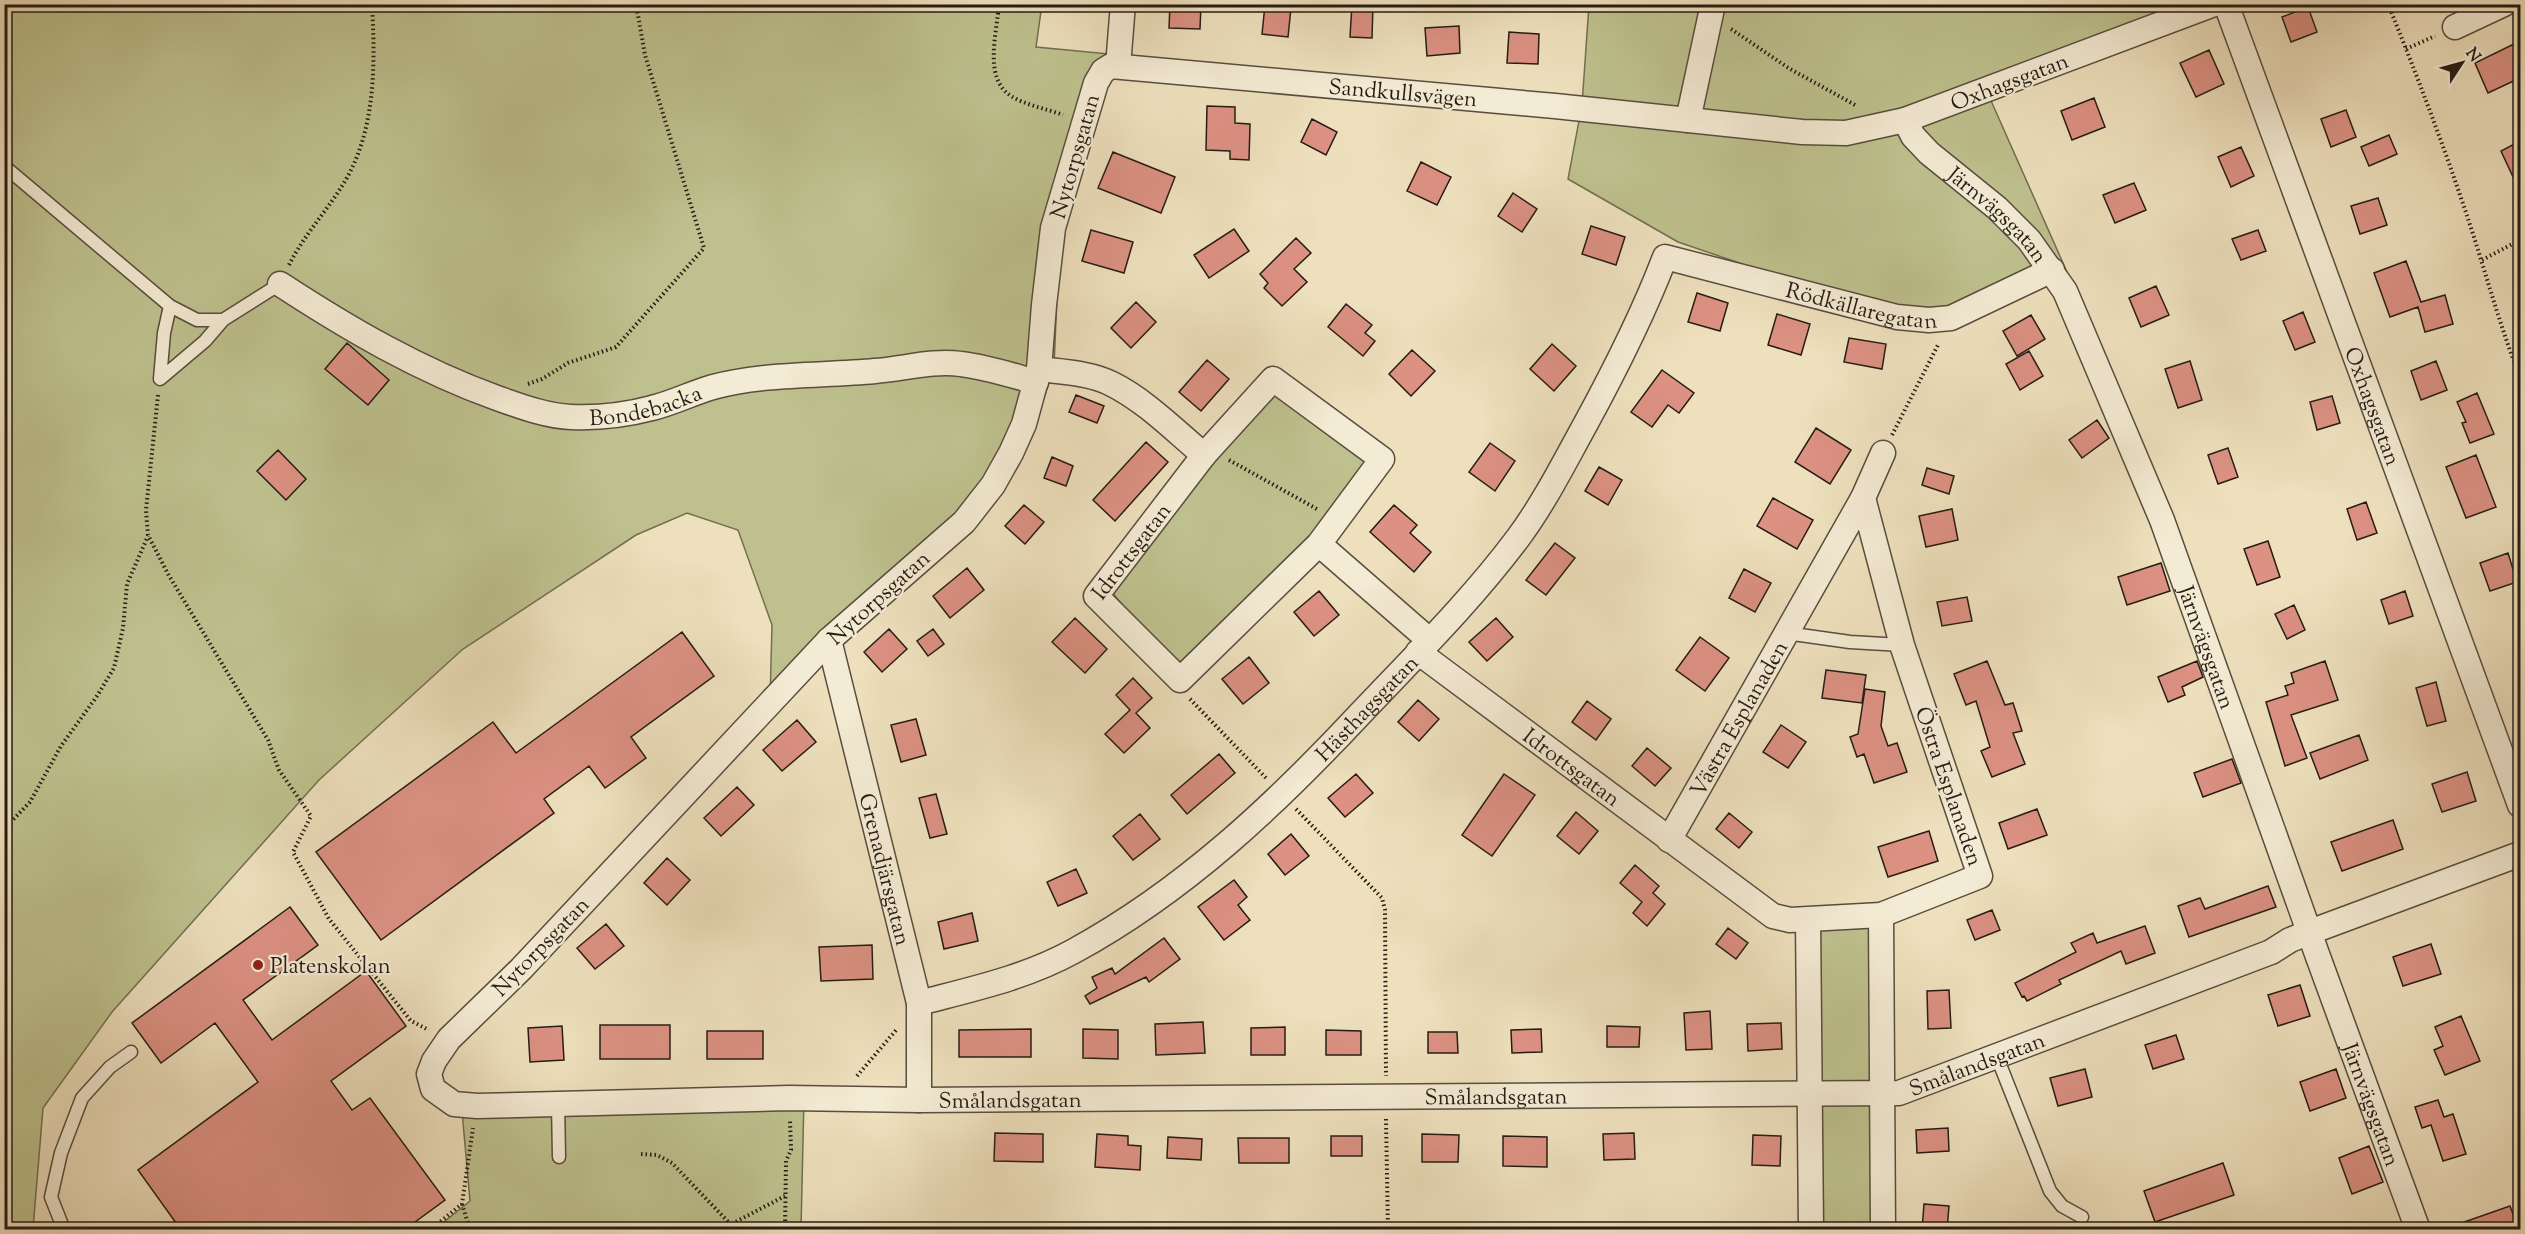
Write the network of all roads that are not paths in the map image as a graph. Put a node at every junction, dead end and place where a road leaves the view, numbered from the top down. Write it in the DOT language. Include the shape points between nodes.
graph roads {
  1 [pos="1123,4"];
  2 [pos="2214,4"];
  3 [pos="2226,4"];
  4 [pos="2504,4"];
  5 [pos="1712,9"];
  6 [pos="2455,27"];
  7 [pos="1118,66"];
  8 [pos="1688,120"];
  9 [pos="1897,122"];
  10 [pos="4,166"];
  11 [pos="1665,257"];
  12 [pos="2052,270"];
  13 [pos="280,284"];
  14 [pos="170,306"];
  15 [pos="223,320"];
  16 [pos="1038,376"];
  17 [pos="1207,451"];
  18 [pos="1883,453"];
  19 [pos="1863,498"];
  20 [pos="1319,544"];
  21 [pos="1786,633"];
  22 [pos="829,640"];
  23 [pos="1902,645"];
  24 [pos="1423,646"];
  25 [pos="2520,805"];
  26 [pos="1669,840"];
  27 [pos="2520,854"];
  28 [pos="1881,915"];
  29 [pos="1808,920"];
  30 [pos="2310,932"];
  31 [pos="919,1003"];
  32 [pos="131,1052"];
  33 [pos="1996,1057"];
  34 [pos="433,1089"];
  35 [pos="1809,1093"];
  36 [pos="1882,1093"];
  37 [pos="919,1100"];
  38 [pos="558,1103"];
  39 [pos="559,1157"];
  40 [pos="2082,1216"];
  41 [pos="64,1230"];
  42 [pos="1811,1230"];
  43 [pos="1883,1230"];
  44 [pos="2418,1230"];
  1 -- 7 [label="street"];
  2 -- 9 [label="street, Oxhagsgatan"];
  3 -- 25 [label="street, Oxhagsgatan"];
  4 -- 6 [label="street"];
  5 -- 8 [label="street"];
  7 -- 8 [label="street, Sandkullsvägen"];
  7 -- 16 [label="street, Nytorpsgatan" via="1103,71 1095,83 1053,228"];
  8 -- 9 [label="street, Sandkullsvägen" via="1824,134"];
  9 -- 12 [label="street, Järnvägsgatan" via="1997,208"];
  10 -- 14 [label="lane"];
  11 -- 12 [label="street, Rödkällaregatan" via="1897,317 1929,320 1952,318"];
  11 -- 24 [label="street, Hästhagsgatan" via="1623,355 1553,484 1519,537"];
  12 -- 30 [label="street, Järnvägsgatan" via="2065,291 2162,520"];
  13 -- 15 [label="lane"];
  13 -- 16 [label="street, Bondebacka" via="377,344 462,385 528,409 569,417 612,417 762,377 828,376 958,363"];
  14 -- 15 [label="lane" via="197,320"];
  14 -- 15 [label="lane" via="160,380 206,341"];
  16 -- 17 [label="street" via="1086,376 1111,383"];
  16 -- 22 [label="street, Nytorpsgatan" via="1011,453 972,513"];
  17 -- 20 [label="street, Idrottsgatan" via="1273,379 1382,459"];
  17 -- 20 [label="street, Idrottsgatan" via="1096,596 1180,680"];
  18 -- 19 [label="street, Västra Esplanaden"];
  19 -- 21 [label="street, Västra Esplanaden"];
  19 -- 23 [label="street, Östra Esplanaden"];
  20 -- 24 [label="street, Idrottsgatan"];
  21 -- 23 [label="lane"];
  21 -- 26 [label="street, Västra Esplanaden"];
  22 -- 31 [label="street, Grenadjärsgatan"];
  22 -- 34 [label="street, Nytorpsgatan" via="521,969 449,1039 429,1074"];
  23 -- 28 [label="street, Östra Esplanaden" via="1980,876"];
  24 -- 26 [label="street, Idrottsgatan"];
  24 -- 31 [label="street, Hästhagsgatan" via="1282,794 1209,861 1147,906 1072,952 1014,979"];
  26 -- 29 [label="street" via="1773,916"];
  27 -- 30 [label="street, Smålandsgatan"];
  28 -- 29 [label="street"];
  28 -- 36 [label="street"];
  29 -- 35 [label="street"];
  30 -- 33 [label="street, Smålandsgatan" via="2271,952"];
  30 -- 44 [label="street, Järnvägsgatan"];
  31 -- 37 [label="street, Grenadjärsgatan"];
  32 -- 41 [label="lane" via="110,1067 82,1098 61,1153 51,1197"];
  33 -- 36 [label="street, Smålandsgatan" via="1899,1093"];
  33 -- 40 [label="lane" via="2050,1191 2062,1206"];
  34 -- 38 [label="street, Smålandsgatan" via="453,1104"];
  35 -- 36 [label="street, Smålandsgatan"];
  35 -- 37 [label="street, Smålandsgatan"];
  35 -- 42 [label="street"];
  36 -- 43 [label="street"];
  37 -- 38 [label="street, Smålandsgatan" via="789,1098"];
  38 -- 39 [label="lane"];
}
